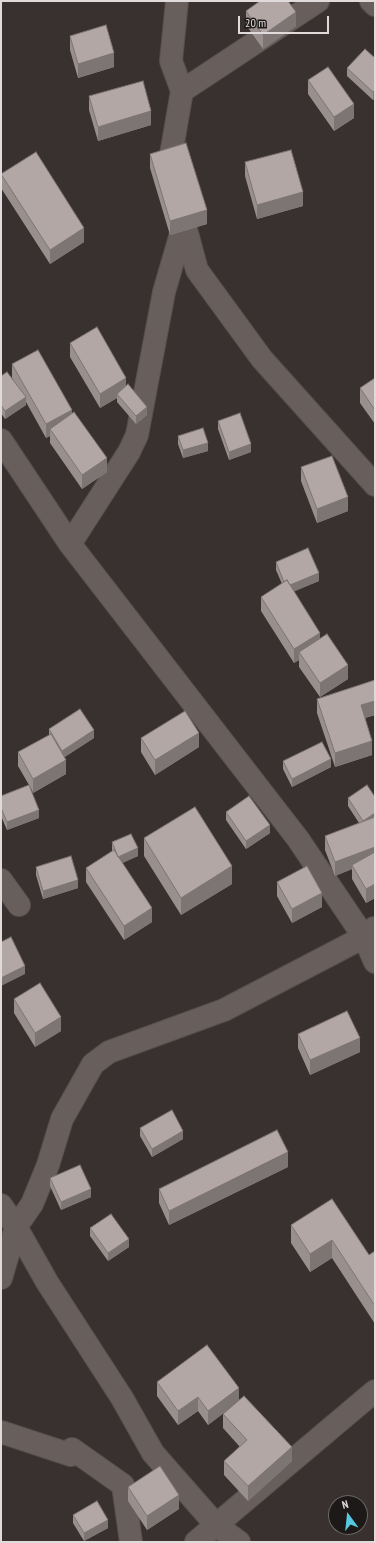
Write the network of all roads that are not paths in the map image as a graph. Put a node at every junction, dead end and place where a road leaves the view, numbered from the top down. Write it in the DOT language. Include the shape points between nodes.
graph roads {
  1 [pos="177,1"];
  2 [pos="318,1"];
  3 [pos="371,1"];
  4 [pos="375,5"];
  5 [pos="182,91"];
  6 [pos="184,222"];
  7 [pos="1,440"];
  8 [pos="375,485"];
  9 [pos="70,544"];
  10 [pos="1,880"];
  11 [pos="19,905"];
  12 [pos="371,934"];
  13 [pos="375,962"];
  14 [pos="1,1205"];
  15 [pos="16,1227"];
  16 [pos="1,1278"];
  17 [pos="375,1391"];
  18 [pos="1,1432"];
  19 [pos="217,1526"];
  20 [pos="131,1542"];
  21 [pos="196,1542"];
  22 [pos="239,1542"];
  1 -- 5 [label="street" via="171,61"];
  2 -- 5 [label="street"];
  3 -- 4 [label="street"];
  5 -- 6 [label="street" via="169,166"];
  6 -- 8 [label="street" via="197,270 215,296 262,360"];
  6 -- 9 [label="street" via="164,292 137,434 129,452"];
  7 -- 9 [label="street"];
  9 -- 12 [label="street"];
  10 -- 11 [label="street"];
  12 -- 13 [label="street"];
  12 -- 15 [label="street" via="224,1010 109,1052 93,1064 62,1119 48,1165 32,1204"];
  14 -- 15 [label="street"];
  15 -- 16 [label="street"];
  15 -- 19 [label="street" via="46,1282 122,1398 153,1453"];
  17 -- 19 [label="street"];
  18 -- 20 [label="street" via="71,1455 72,1449 123,1485"];
  19 -- 21 [label="street"];
  19 -- 22 [label="street"];
}
